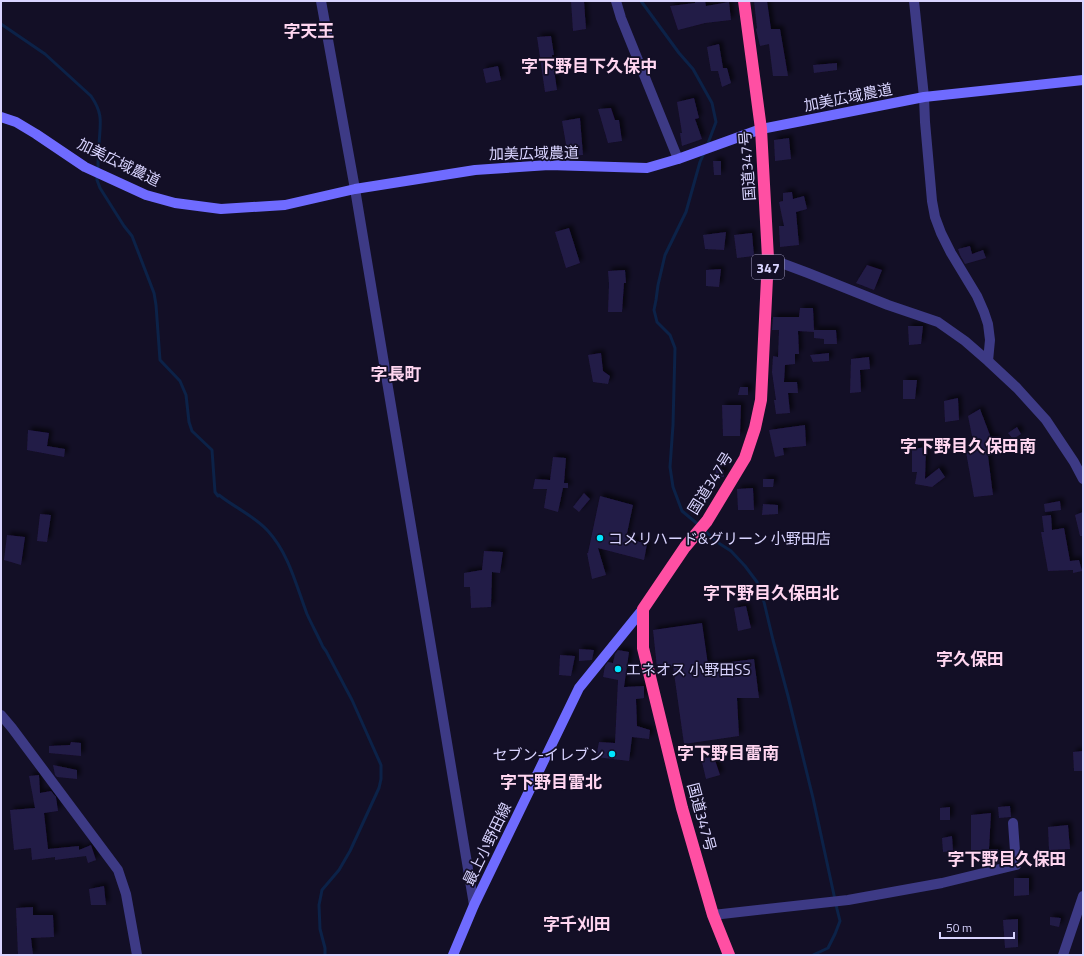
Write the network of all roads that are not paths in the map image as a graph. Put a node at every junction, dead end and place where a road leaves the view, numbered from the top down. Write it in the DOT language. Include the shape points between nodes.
graph roads {
  1 [pos="321,1"];
  2 [pos="616,1"];
  3 [pos="744,1"];
  4 [pos="914,1"];
  5 [pos="1083,80"];
  6 [pos="924,97"];
  7 [pos="1,117"];
  8 [pos="761,129"];
  9 [pos="678,159"];
  10 [pos="355,189"];
  11 [pos="768,258"];
  12 [pos="988,361"];
  13 [pos="1083,479"];
  14 [pos="643,609"];
  15 [pos="1,714"];
  16 [pos="1013,823"];
  17 [pos="1083,896"];
  18 [pos="474,905"];
  19 [pos="713,915"];
  20 [pos="137,955"];
  21 [pos="453,955"];
  22 [pos="728,955"];
  23 [pos="1063,955"];
  1 -- 10 [label="street"];
  2 -- 9 [label="street"];
  3 -- 8 [label="highway, 国道347号 / 347"];
  4 -- 6 [label="street"];
  5 -- 6 [label="street, 加美広域農道"];
  6 -- 8 [label="street, 加美広域農道"];
  6 -- 12 [label="street" via="935,217 951,254 984,312 990,340"];
  7 -- 10 [label="street, 加美広域農道" via="16,122 85,166 146,195 175,202 221,210 285,204"];
  8 -- 9 [label="street, 加美広域農道"];
  8 -- 11 [label="highway, 国道347号 / 347"];
  9 -- 10 [label="street, 加美広域農道" via="647,168 549,165 475,170"];
  10 -- 18 [label="street"];
  11 -- 12 [label="street" via="938,322"];
  11 -- 14 [label="highway, 国道347号 / 347" via="761,400 745,458 707,521 685,547"];
  12 -- 13 [label="street" via="1046,420"];
  14 -- 18 [label="street, 最上小野田線" via="579,688"];
  14 -- 19 [label="highway, 国道347号" via="643,648 682,808"];
  15 -- 20 [label="street" via="118,870 126,894"];
  16 -- 19 [label="street" via="1016,865 942,884 842,901"];
  17 -- 23 [label="street"];
  18 -- 21 [label="street, 最上小野田線"];
  19 -- 22 [label="highway, 国道347号"];
}
